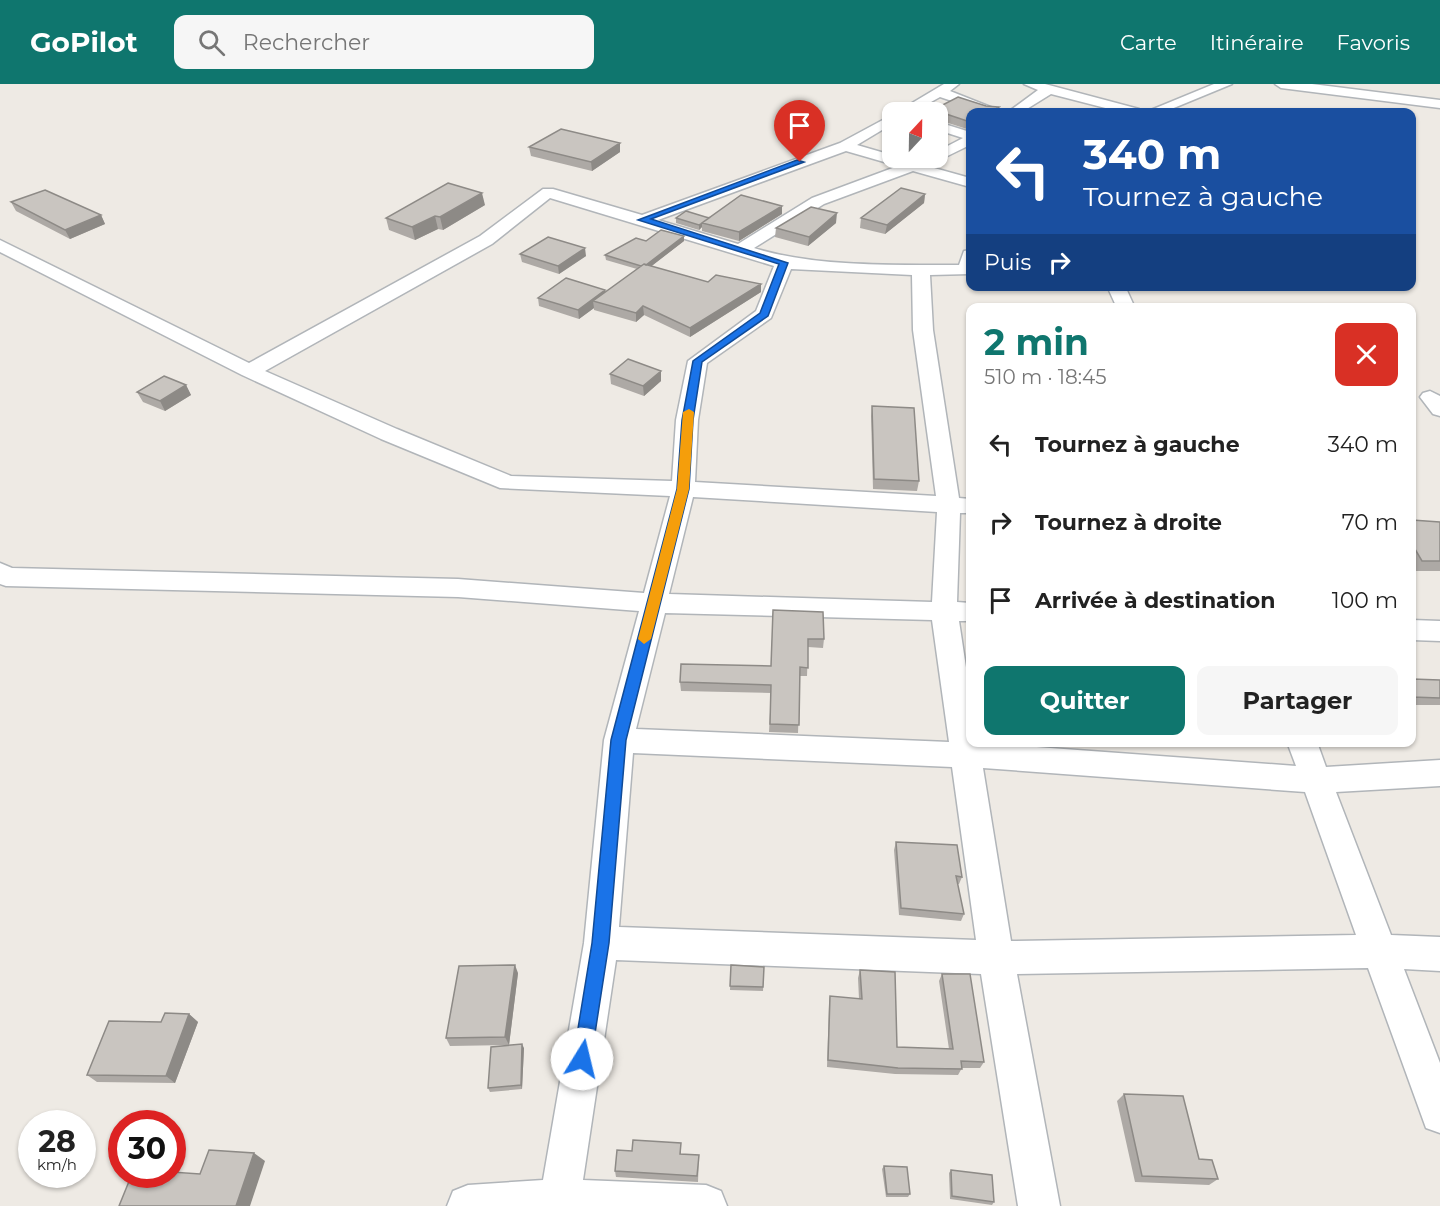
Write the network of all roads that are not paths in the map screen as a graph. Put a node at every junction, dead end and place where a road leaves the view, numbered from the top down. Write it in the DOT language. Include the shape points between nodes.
graph roads {
  1 [pos="953,84"];
  2 [pos="1030,84"];
  3 [pos="1226,84"];
  4 [pos="1281,84"];
  5 [pos="1049,89"];
  6 [pos="939,92"];
  7 [pos="922,102"];
  8 [pos="1440,104"];
  9 [pos="985,108"];
  10 [pos="1020,108"];
  11 [pos="1119,108"];
  12 [pos="1163,108"];
  13 [pos="882,125"];
  14 [pos="948,130"];
  15 [pos="966,136"];
  16 [pos="966,140"];
  17 [pos="845,146"];
  18 [pos="948,150"];
  19 [pos="882,157"];
  20 [pos="912,168"];
  21 [pos="918,168"];
  22 [pos="966,182"];
  23 [pos="643,220"];
  24 [pos="0,245"];
  25 [pos="738,250"];
  26 [pos="784,263"];
  27 [pos="921,270"];
  28 [pos="966,270"];
  29 [pos="249,371"];
  30 [pos="683,489"];
  31 [pos="959,506"];
  32 [pos="0,572"];
  33 [pos="654,603"];
  34 [pos="957,611"];
  35 [pos="1416,630"];
  36 [pos="1440,631"];
  37 [pos="619,740"];
  38 [pos="1304,747"];
  39 [pos="965,755"];
  40 [pos="1440,773"];
  41 [pos="1315,780"];
  42 [pos="601,943"];
  43 [pos="1381,951"];
  44 [pos="1440,954"];
  45 [pos="996,958"];
  46 [pos="1440,1114"];
  47 [pos="560,1199"];
  48 [pos="468,1206"];
  49 [pos="706,1206"];
  50 [pos="1039,1206"];
  1 -- 6 [label="street"];
  2 -- 5 [label="street"];
  3 -- 12 [label="street"];
  4 -- 8 [label="street"];
  5 -- 10 [label="street"];
  5 -- 11 [label="street"];
  6 -- 7 [label="street"];
  6 -- 9 [label="street"];
  13 -- 17 [label="street"];
  14 -- 15 [label="street"];
  16 -- 18 [label="street"];
  17 -- 19 [label="street"];
  17 -- 23 [label="street"];
  20 -- 25 [label="street" via="818,201"];
  21 -- 22 [label="street"];
  23 -- 25 [label="street"];
  23 -- 29 [label="street" via="548,192 486,240"];
  24 -- 29 [label="street"];
  25 -- 26 [label="street"];
  26 -- 27 [label="street"];
  26 -- 30 [label="street" via="764,314 698,361 687,420"];
  27 -- 28 [label="street"];
  27 -- 31 [label="street" via="923,330"];
  29 -- 30 [label="street" via="508,483"];
  30 -- 31 [label="street"];
  30 -- 33 [label="street"];
  31 -- 34 [label="street"];
  32 -- 33 [label="street" via="6,577 458,588"];
  33 -- 34 [label="street"];
  33 -- 37 [label="street"];
  34 -- 39 [label="street"];
  35 -- 36 [label="street"];
  37 -- 39 [label="street"];
  37 -- 42 [label="street"];
  38 -- 41 [label="street"];
  39 -- 41 [label="street"];
  39 -- 45 [label="street"];
  40 -- 41 [label="street"];
  41 -- 43 [label="street"];
  42 -- 45 [label="street"];
  42 -- 47 [label="street"];
  43 -- 44 [label="street"];
  43 -- 45 [label="street"];
  43 -- 46 [label="street"];
  45 -- 50 [label="street"];
  47 -- 48 [label="street"];
  47 -- 49 [label="street"];
}
